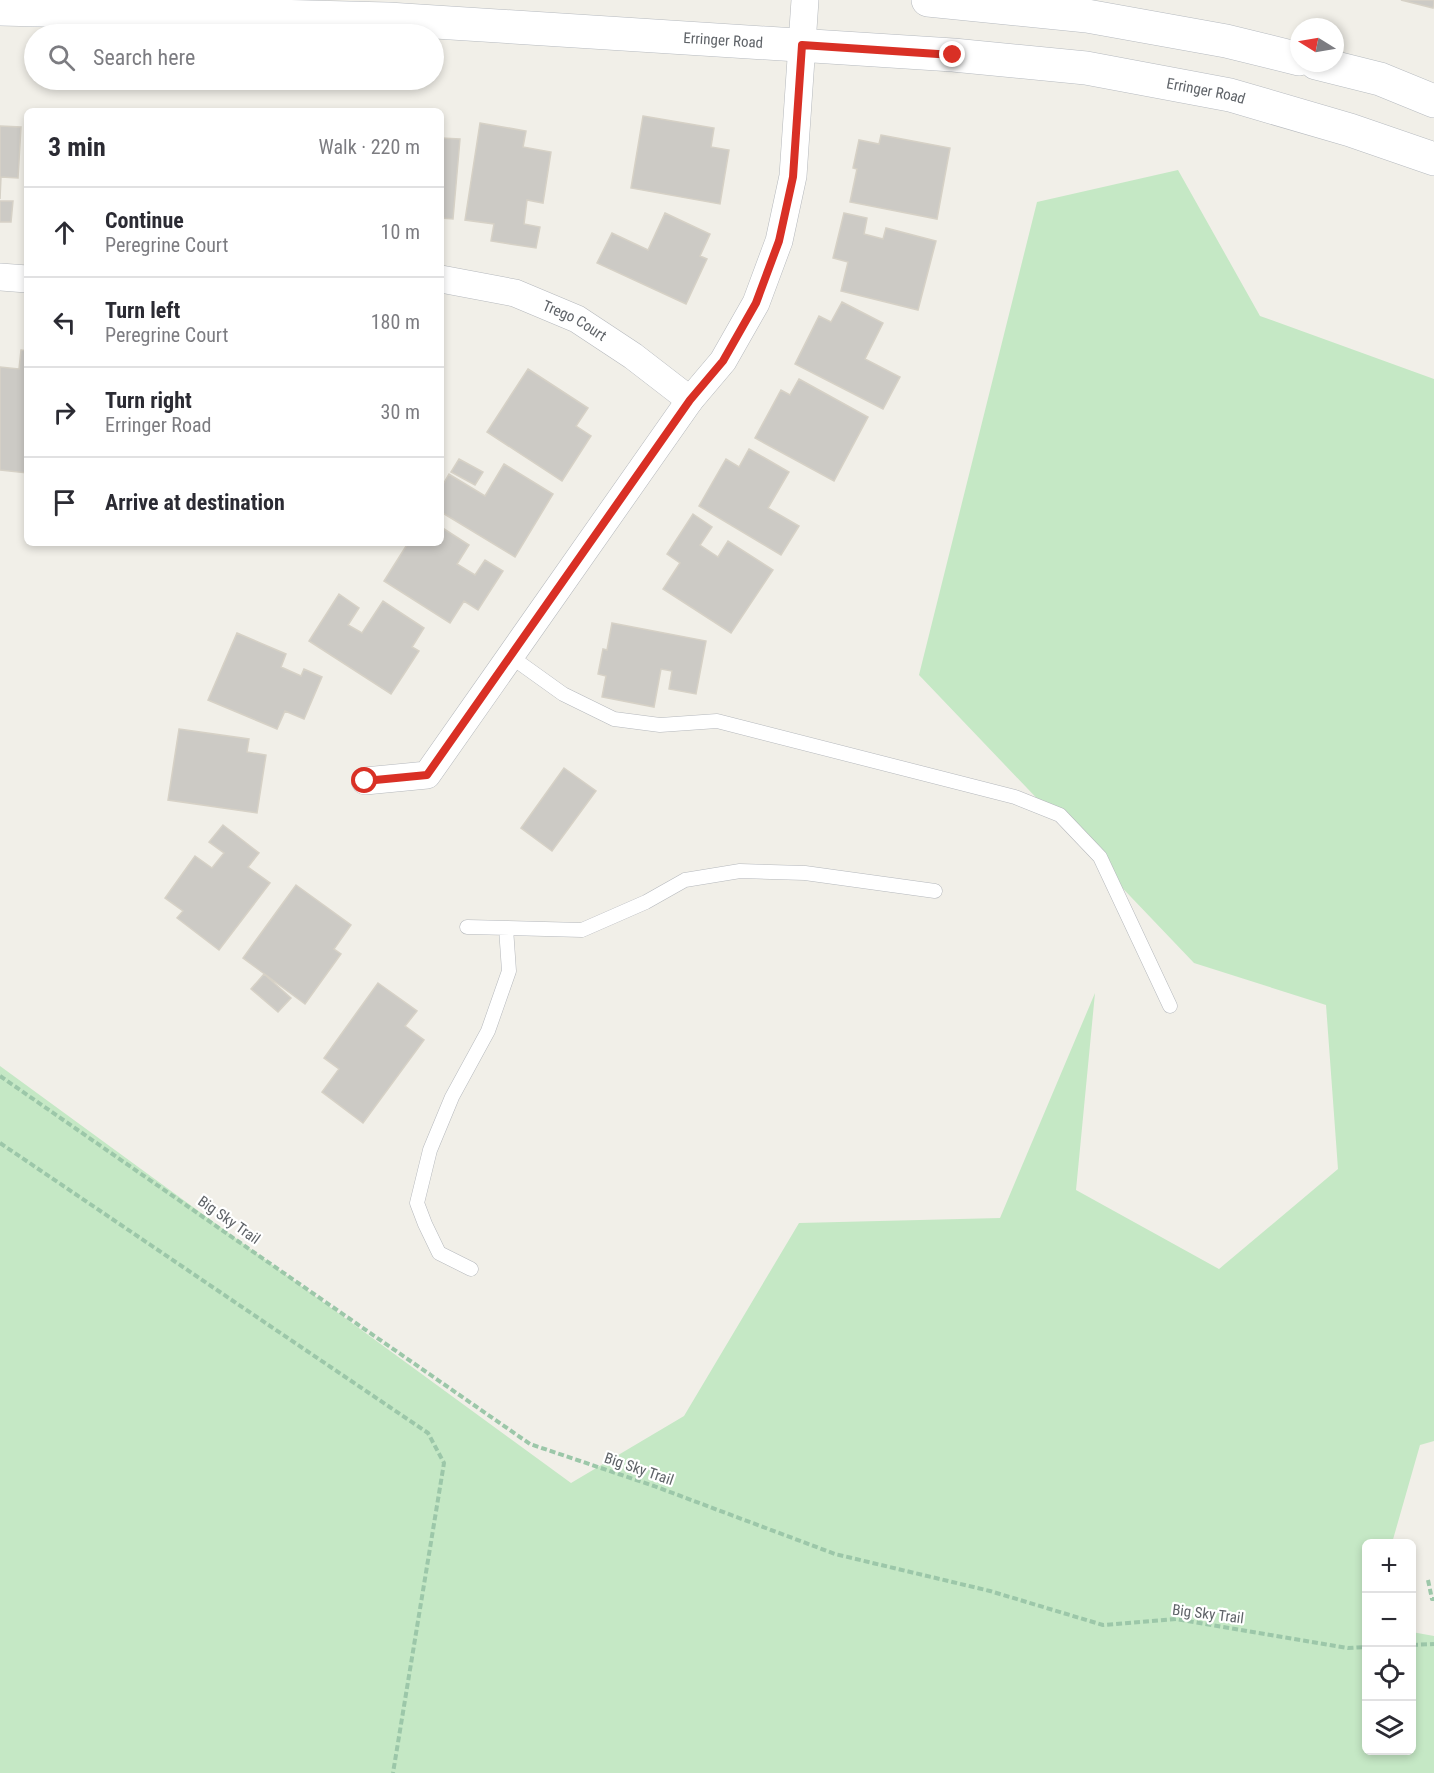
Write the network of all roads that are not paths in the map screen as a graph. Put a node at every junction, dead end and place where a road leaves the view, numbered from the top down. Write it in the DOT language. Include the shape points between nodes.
graph roads {
  1 [pos="805,0"];
  2 [pos="928,0"];
  3 [pos="0,9"];
  4 [pos="802,45"];
  5 [pos="1290,57"];
  6 [pos="1344,70"];
  7 [pos="1434,101"];
  8 [pos="1434,159"];
  9 [pos="0,277"];
  10 [pos="24,279"];
  11 [pos="444,280"];
  12 [pos="690,400"];
  13 [pos="510,656"];
  14 [pos="365,781"];
  15 [pos="935,891"];
  16 [pos="467,927"];
  17 [pos="506,928"];
  18 [pos="1170,1006"];
  19 [pos="471,1269"];
  1 -- 4 [label="street"];
  2 -- 5 [label="main road" via="1087,16 1226,40"];
  3 -- 4 [label="main road, Erringer Road" via="388,19"];
  4 -- 8 [label="main road, Erringer Road" via="1086,68 1230,95"];
  4 -- 12 [label="street" via="793,177 779,241 756,303 723,361"];
  6 -- 7 [label="main road" via="1380,79"];
  9 -- 10 [label="street"];
  11 -- 12 [label="street, Trego Court" via="515,293 577,319"];
  12 -- 13 [label="street"];
  13 -- 14 [label="street" via="427,775"];
  13 -- 18 [label="lane" via="563,694 614,719 660,725 717,721 1015,797 1060,815 1100,857"];
  15 -- 17 [label="lane" via="805,873 740,872 685,879 646,902 582,930"];
  16 -- 17 [label="lane"];
  17 -- 19 [label="lane" via="509,971 488,1031 452,1097 430,1150 417,1203 439,1253"];
}
